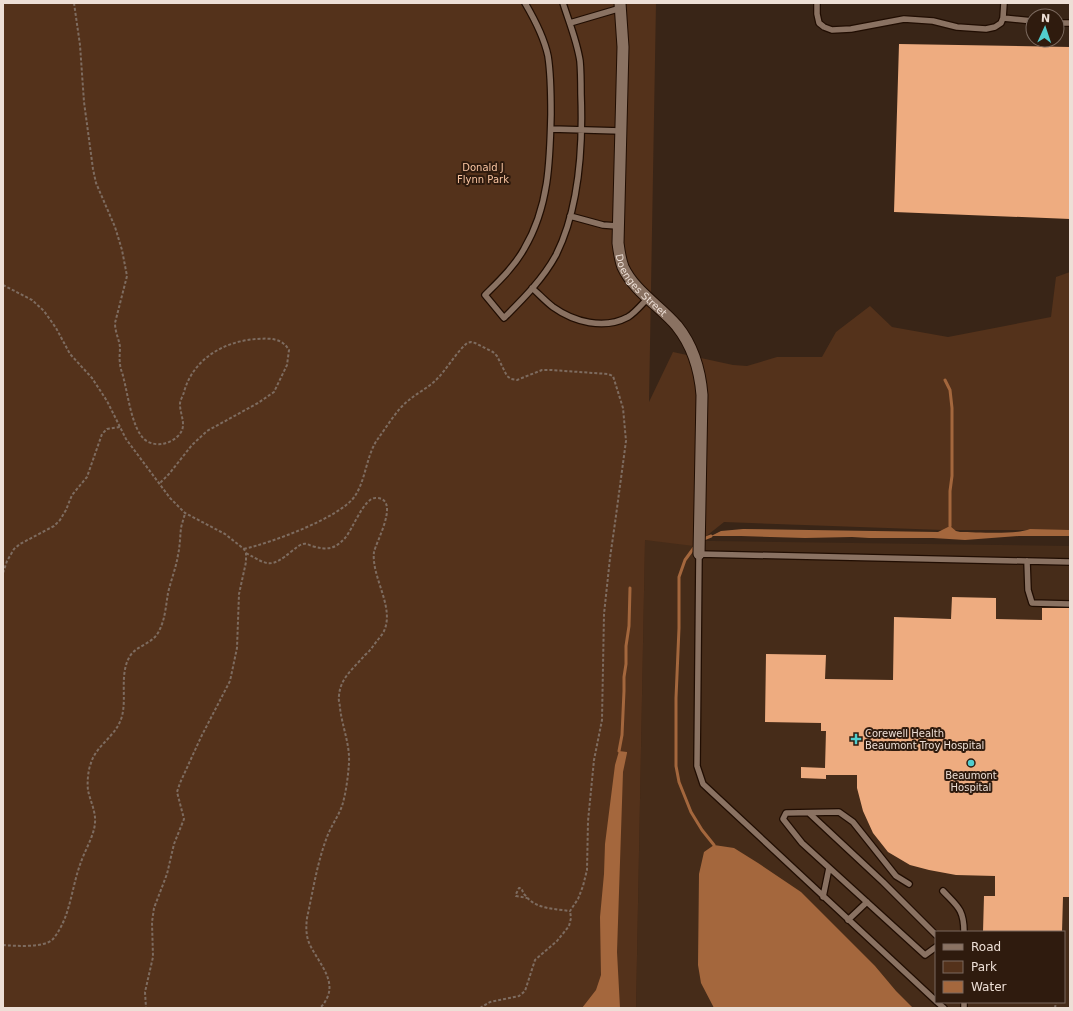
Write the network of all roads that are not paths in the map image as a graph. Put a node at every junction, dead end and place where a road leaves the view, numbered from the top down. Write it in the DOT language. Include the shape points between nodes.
graph roads {
  1 [pos="525,3"];
  2 [pos="563,3"];
  3 [pos="817,3"];
  4 [pos="1004,3"];
  5 [pos="621,6"];
  6 [pos="1003,18"];
  7 [pos="1025,20"];
  8 [pos="570,23"];
  9 [pos="551,129"];
  10 [pos="581,130"];
  11 [pos="621,131"];
  12 [pos="570,216"];
  13 [pos="617,226"];
  14 [pos="532,288"];
  15 [pos="648,298"];
  16 [pos="699,554"];
  17 [pos="1027,561"];
  18 [pos="1070,562"];
  19 [pos="1070,604"];
  20 [pos="809,813"];
  21 [pos="829,868"];
  22 [pos="909,884"];
  23 [pos="943,890"];
  24 [pos="823,897"];
  25 [pos="867,902"];
  26 [pos="848,920"];
  27 [pos="964,931"];
  28 [pos="935,935"];
  29 [pos="935,948"];
  30 [pos="934,995"];
  1 -- 9 [label="lane" via="535,19 548,56 551,80"];
  2 -- 8 [label="lane"];
  3 -- 6 [label="lane" via="819,23 832,30 908,19 986,29 995,28"];
  4 -- 6 [label="lane"];
  5 -- 8 [label="lane"];
  5 -- 11 [label="street, Doenges Street"];
  6 -- 7 [label="lane"];
  8 -- 10 [label="lane" via="580,61"];
  9 -- 10 [label="lane"];
  9 -- 14 [label="lane" via="546,190 534,229 509,271 485,295 504,318"];
  10 -- 11 [label="lane"];
  10 -- 12 [label="lane" via="577,185"];
  11 -- 13 [label="street, Doenges Street"];
  12 -- 13 [label="lane"];
  12 -- 14 [label="lane" via="556,254"];
  13 -- 15 [label="street, Doenges Street" via="623,267 629,278"];
  14 -- 15 [label="lane" via="553,307 574,318 594,324 614,323 629,316"];
  15 -- 16 [label="street, Doenges Street" via="670,318 684,336 696,360 700,378 702,395"];
  16 -- 17 [label="lane"];
  16 -- 24 [label="lane" via="697,766 702,784"];
  17 -- 18 [label="lane"];
  17 -- 19 [label="lane" via="1028,590 1032,602"];
  20 -- 21 [label="lane" via="786,813 783,819 802,843"];
  20 -- 22 [label="lane" via="839,812 848,818 896,876"];
  20 -- 28 [label="lane"];
  21 -- 24 [label="lane"];
  21 -- 25 [label="lane"];
  23 -- 27 [label="lane" via="960,909"];
  24 -- 26 [label="lane"];
  25 -- 26 [label="lane"];
  25 -- 29 [label="lane" via="925,955"];
  26 -- 30 [label="lane"];
}
